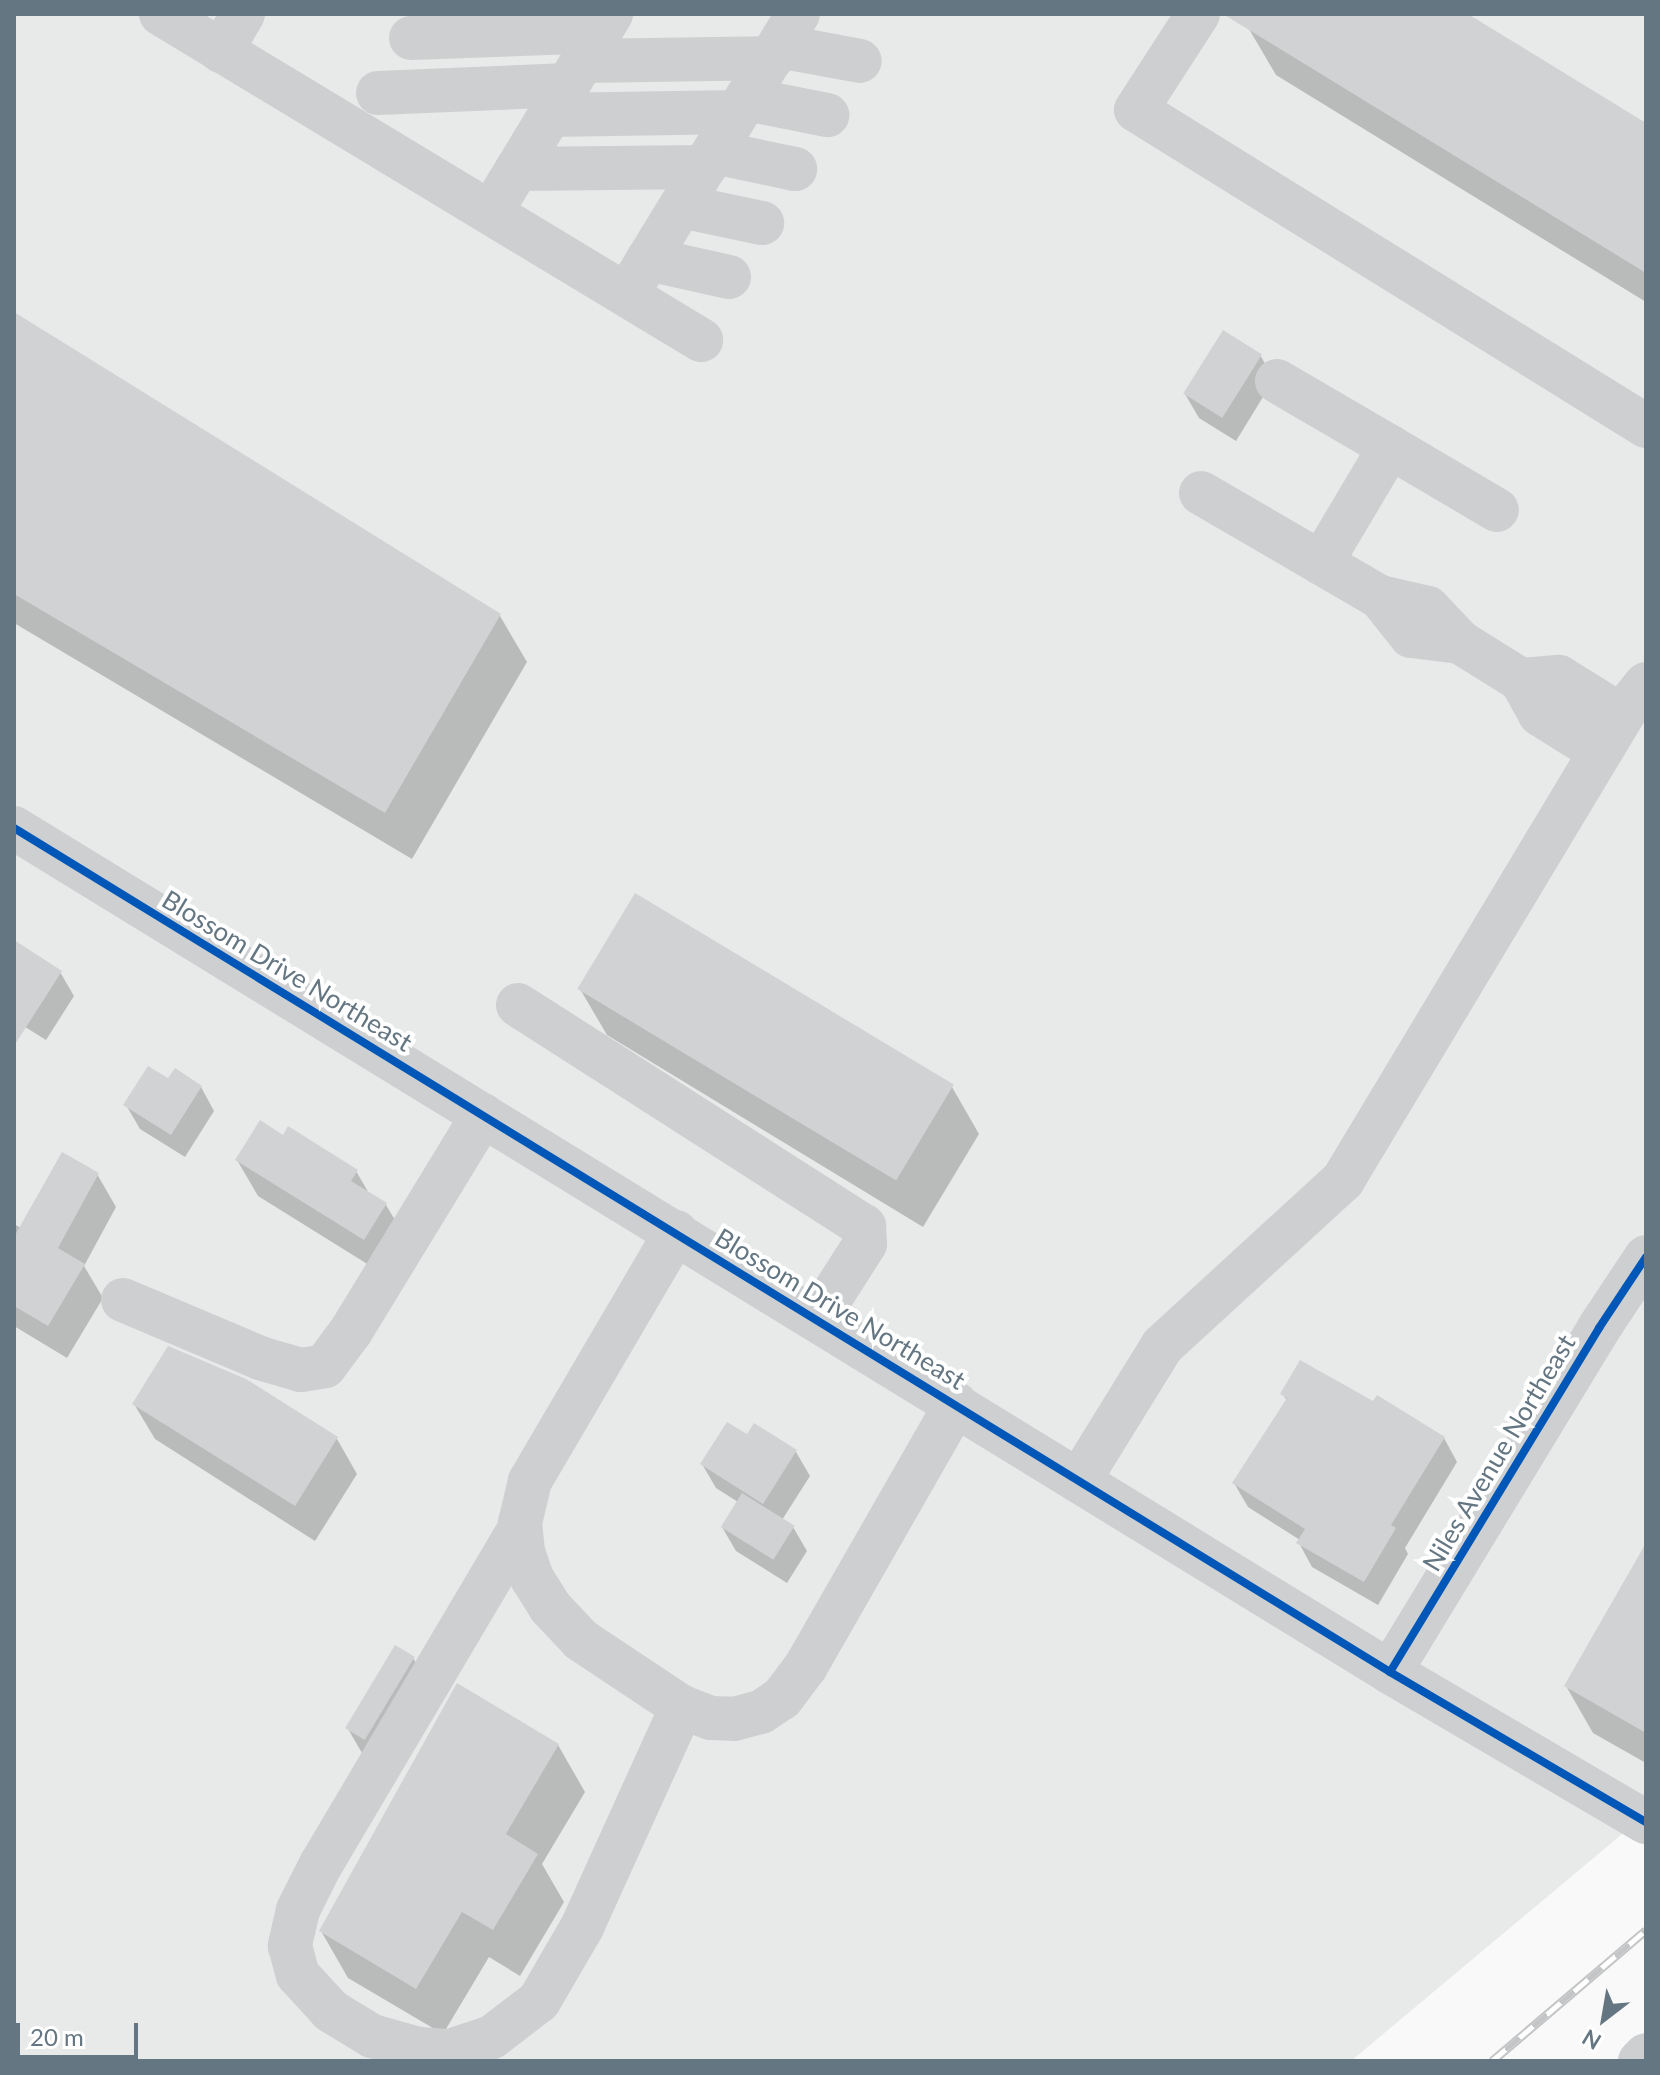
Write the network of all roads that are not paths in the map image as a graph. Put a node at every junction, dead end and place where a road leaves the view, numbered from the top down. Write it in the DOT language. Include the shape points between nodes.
graph roads {
  1 [pos="161,14"];
  2 [pos="243,14"];
  3 [pos="1198,14"];
  4 [pos="418,26"];
  5 [pos="783,39"];
  6 [pos="221,51"];
  7 [pos="583,61"];
  8 [pos="860,61"];
  9 [pos="378,93"];
  10 [pos="742,106"];
  11 [pos="827,115"];
  12 [pos="354,130"];
  13 [pos="709,160"];
  14 [pos="517,169"];
  15 [pos="795,169"];
  16 [pos="681,206"];
  17 [pos="491,212"];
  18 [pos="762,223"];
  19 [pos="638,277"];
  20 [pos="729,277"];
  21 [pos="701,340"];
  22 [pos="1277,381"];
  23 [pos="1646,426"];
  24 [pos="1390,447"];
  25 [pos="1201,493"];
  26 [pos="1497,510"];
  27 [pos="1321,563"];
  28 [pos="1521,680"];
  29 [pos="1634,700"];
  30 [pos="1600,752"];
  31 [pos="14,828"];
  32 [pos="518,1005"];
  33 [pos="483,1115"];
  34 [pos="676,1232"];
  35 [pos="1646,1257"];
  36 [pos="123,1300"];
  37 [pos="817,1319"];
  38 [pos="956,1404"];
  39 [pos="1080,1479"];
  40 [pos="520,1528"];
  41 [pos="1390,1672"];
  42 [pos="682,1707"];
  43 [pos="1646,1822"];
  44 [pos="1646,2055"];
  45 [pos="1640,2061"];
  1 -- 6 [label="street"];
  2 -- 6 [label="street"];
  3 -- 23 [label="street" via="1136,110"];
  4 -- 7 [label="street"];
  4 -- 9 [label="street"];
  5 -- 7 [label="street"];
  5 -- 8 [label="street"];
  5 -- 10 [label="street"];
  6 -- 12 [label="street"];
  7 -- 9 [label="street"];
  7 -- 10 [label="street"];
  7 -- 14 [label="street"];
  9 -- 12 [label="street"];
  10 -- 11 [label="street"];
  10 -- 13 [label="street"];
  12 -- 17 [label="street"];
  13 -- 14 [label="street"];
  13 -- 15 [label="street"];
  13 -- 16 [label="street"];
  14 -- 17 [label="street"];
  16 -- 18 [label="street"];
  16 -- 19 [label="street"];
  17 -- 19 [label="street"];
  19 -- 20 [label="street"];
  19 -- 21 [label="street"];
  22 -- 24 [label="street"];
  24 -- 26 [label="street"];
  24 -- 27 [label="street"];
  25 -- 27 [label="street"];
  27 -- 28 [label="street" via="1380,597 1428,608 1460,642"];
  28 -- 29 [label="street" via="1559,677"];
  28 -- 30 [label="street" via="1540,714"];
  29 -- 30 [label="street"];
  30 -- 39 [label="street" via="1343,1180 1162,1346"];
  31 -- 33 [label="street, Blossom Drive Northeast"];
  32 -- 37 [label="street" via="864,1226 865,1244"];
  33 -- 34 [label="street, Blossom Drive Northeast"];
  33 -- 36 [label="street" via="325,1366 301,1370 260,1358"];
  34 -- 37 [label="street, Blossom Drive Northeast"];
  34 -- 40 [label="street" via="530,1481"];
  35 -- 41 [label="street, Niles Avenue Northeast"];
  37 -- 38 [label="street, Blossom Drive Northeast"];
  38 -- 39 [label="street, Blossom Drive Northeast"];
  38 -- 42 [label="street" via="806,1666 782,1698 761,1712 734,1719 711,1718"];
  39 -- 41 [label="street, Blossom Drive Northeast"];
  40 -- 42 [label="street" via="532,1578 550,1607 581,1640"];
  40 -- 42 [label="street" via="298,1910 290,1946 298,1975 331,2011 372,2036 450,2051 492,2037 539,2001 582,1927"];
  41 -- 43 [label="street, Blossom Drive Northeast"];
  44 -- 45 [label="street"];
}
